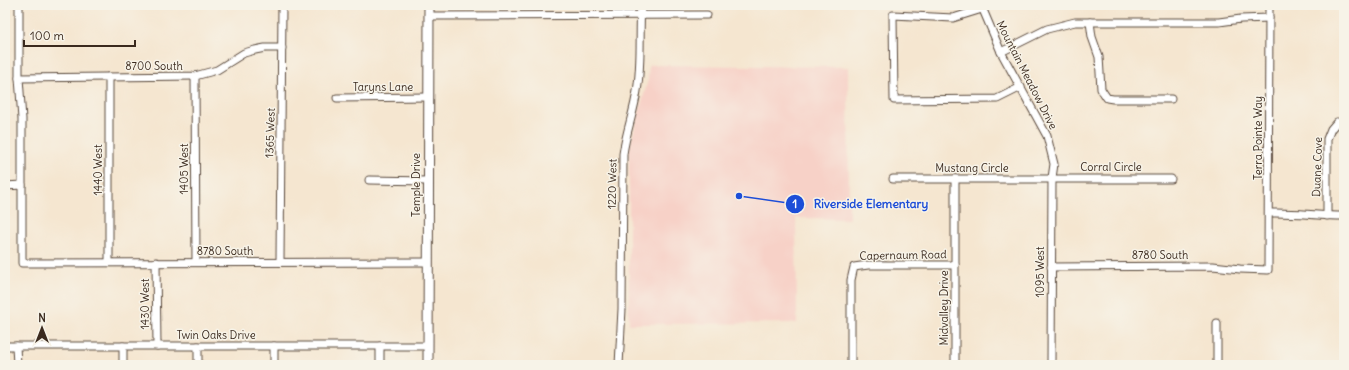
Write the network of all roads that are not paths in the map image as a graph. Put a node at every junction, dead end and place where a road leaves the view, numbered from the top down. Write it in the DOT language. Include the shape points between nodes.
graph roads {
  1 [pos="19,5"];
  2 [pos="282,5"];
  3 [pos="429,5"];
  4 [pos="641,5"];
  5 [pos="1269,5"];
  6 [pos="982,7"];
  7 [pos="640,15"];
  8 [pos="707,15"];
  9 [pos="428,16"];
  10 [pos="1269,18"];
  11 [pos="1090,22"];
  12 [pos="282,48"];
  13 [pos="1001,52"];
  14 [pos="195,76"];
  15 [pos="19,78"];
  16 [pos="109,78"];
  17 [pos="1021,87"];
  18 [pos="428,97"];
  19 [pos="337,98"];
  20 [pos="1171,99"];
  21 [pos="1337,122"];
  22 [pos="1052,178"];
  23 [pos="1171,178"];
  24 [pos="893,179"];
  25 [pos="954,179"];
  26 [pos="369,180"];
  27 [pos="428,180"];
  28 [pos="5,186"];
  29 [pos="22,186"];
  30 [pos="1268,213"];
  31 [pos="1327,216"];
  32 [pos="1344,216"];
  33 [pos="109,262"];
  34 [pos="156,262"];
  35 [pos="196,262"];
  36 [pos="280,262"];
  37 [pos="428,262"];
  38 [pos="955,265"];
  39 [pos="1051,266"];
  40 [pos="1268,270"];
  41 [pos="1217,323"];
  42 [pos="5,346"];
  43 [pos="16,346"];
  44 [pos="122,346"];
  45 [pos="157,346"];
  46 [pos="198,346"];
  47 [pos="274,346"];
  48 [pos="380,346"];
  49 [pos="428,346"];
  50 [pos="16,365"];
  51 [pos="122,365"];
  52 [pos="198,365"];
  53 [pos="274,365"];
  54 [pos="380,365"];
  55 [pos="428,365"];
  56 [pos="619,365"];
  57 [pos="850,365"];
  58 [pos="955,365"];
  59 [pos="1051,365"];
  60 [pos="1217,365"];
  1 -- 15 [label="street"];
  2 -- 12 [label="street, 1365 West"];
  3 -- 9 [label="street, Temple Drive"];
  4 -- 7 [label="street, 1220 West"];
  5 -- 10 [label="street, Terra Pointe Way"];
  6 -- 13 [label="street, Mountain Meadow Drive"];
  6 -- 17 [label="street" via="953,18 893,15 894,100 997,99"];
  7 -- 8 [label="street"];
  7 -- 9 [label="street"];
  7 -- 56 [label="street, 1220 West" via="639,80 623,154"];
  9 -- 18 [label="street, Temple Drive"];
  10 -- 11 [label="street" via="1219,22"];
  10 -- 30 [label="street, Terra Pointe Way"];
  11 -- 13 [label="street" via="1075,22 1047,29"];
  11 -- 20 [label="street" via="1099,57 1100,85 1107,98"];
  12 -- 14 [label="street, 8700 South" via="265,48 244,53 217,70"];
  12 -- 36 [label="street, 1365 West"];
  13 -- 17 [label="street, Mountain Meadow Drive"];
  14 -- 16 [label="street, 8700 South"];
  14 -- 35 [label="street, 1405 West"];
  15 -- 16 [label="street, 8700 South"];
  15 -- 29 [label="street"];
  16 -- 33 [label="street, 1440 West"];
  17 -- 22 [label="street, Mountain Meadow Drive" via="1047,136 1054,164"];
  18 -- 19 [label="street, Taryns Lane"];
  18 -- 27 [label="street, Temple Drive"];
  21 -- 31 [label="street, Duane Cove" via="1327,140"];
  22 -- 23 [label="street, Corral Circle"];
  22 -- 25 [label="street, Mustang Circle"];
  22 -- 39 [label="street, 1095 West"];
  24 -- 25 [label="street, Mustang Circle"];
  25 -- 38 [label="street, Midvalley Drive"];
  26 -- 27 [label="street"];
  27 -- 37 [label="street, Temple Drive"];
  28 -- 29 [label="street"];
  29 -- 33 [label="street, 8780 South" via="22,263"];
  30 -- 31 [label="street"];
  30 -- 40 [label="street, Terra Pointe Way"];
  31 -- 32 [label="street"];
  33 -- 34 [label="street, 8780 South"];
  34 -- 35 [label="street, 8780 South"];
  34 -- 45 [label="street, 1430 West"];
  35 -- 36 [label="street, 8780 South"];
  36 -- 37 [label="street, 8780 South"];
  37 -- 49 [label="street, Temple Drive"];
  38 -- 57 [label="street, Capernaum Road" via="854,267 851,280"];
  38 -- 58 [label="street, Midvalley Drive"];
  39 -- 40 [label="street, 8780 South" via="1213,266"];
  39 -- 59 [label="street, 1095 West"];
  41 -- 60 [label="street"];
  42 -- 43 [label="street, Twin Oaks Drive"];
  43 -- 44 [label="street, Twin Oaks Drive"];
  43 -- 50 [label="street"];
  44 -- 45 [label="street, Twin Oaks Drive"];
  44 -- 51 [label="street"];
  45 -- 46 [label="street, Twin Oaks Drive"];
  46 -- 47 [label="street, Twin Oaks Drive"];
  46 -- 52 [label="street"];
  47 -- 48 [label="street, Twin Oaks Drive"];
  47 -- 53 [label="street"];
  48 -- 49 [label="street, Twin Oaks Drive"];
  48 -- 54 [label="street"];
  49 -- 55 [label="street, Temple Drive"];
}
